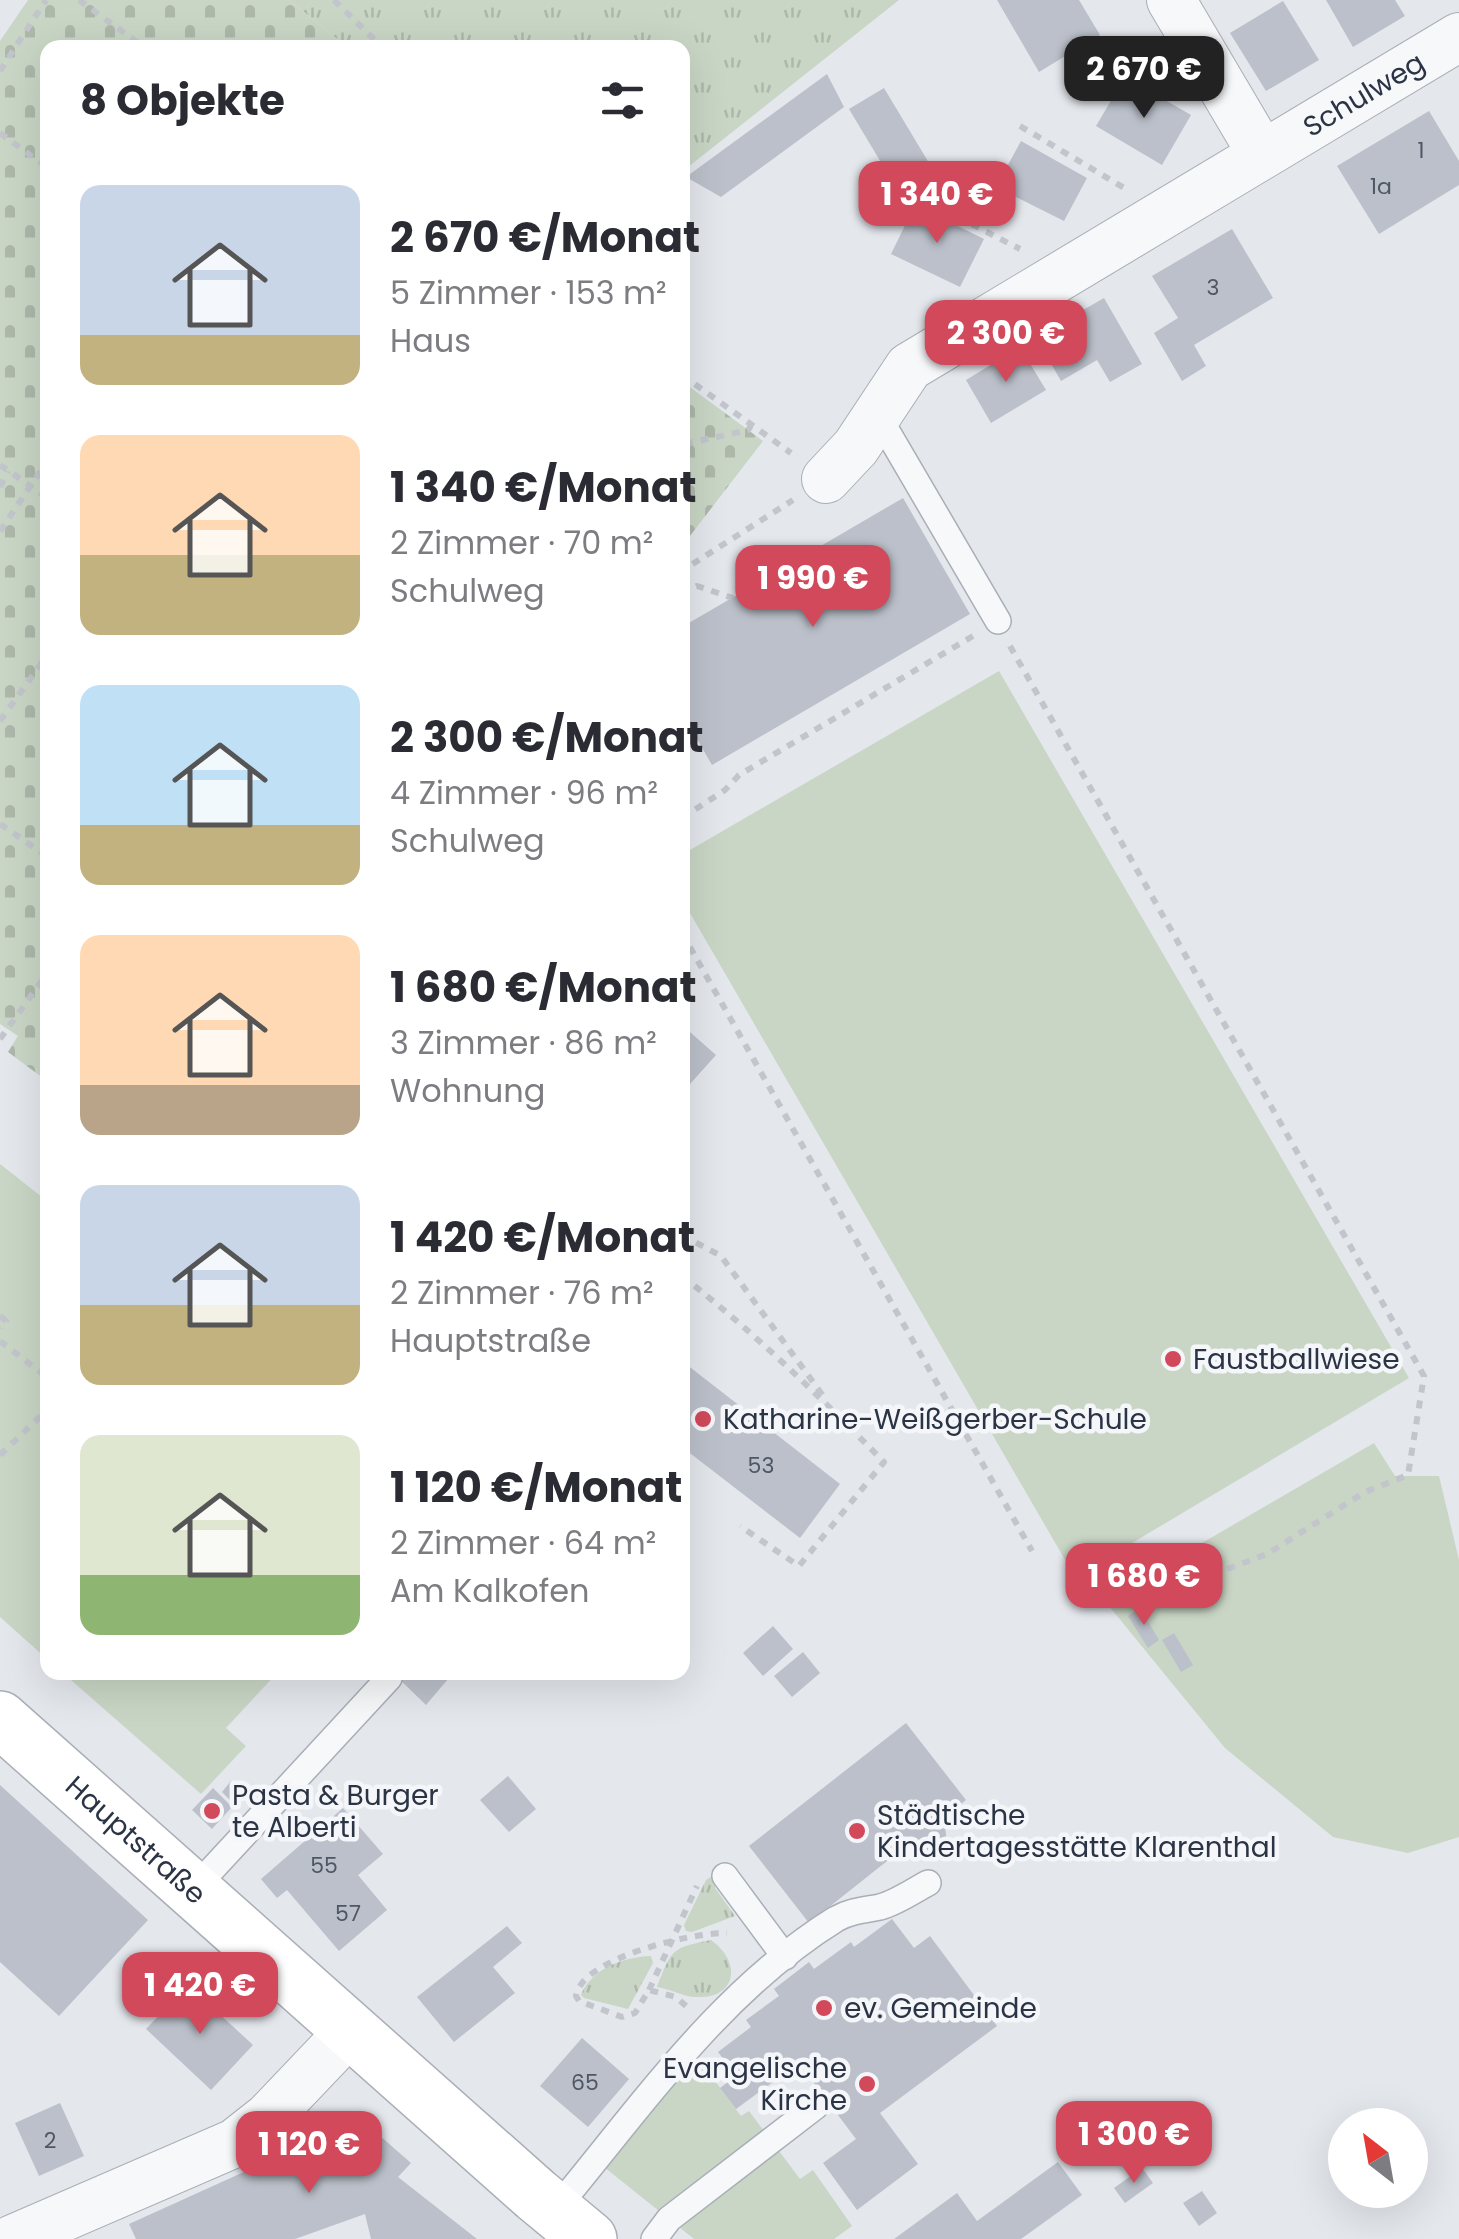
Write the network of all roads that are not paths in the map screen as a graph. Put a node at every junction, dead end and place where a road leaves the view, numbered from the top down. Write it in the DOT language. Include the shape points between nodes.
graph roads {
  1 [pos="1171,0"];
  2 [pos="1459,37"];
  3 [pos="1262,154"];
  4 [pos="877,414"];
  5 [pos="826,479"];
  6 [pos="998,621"];
  7 [pos="388,1680"];
  8 [pos="0,1720"];
  9 [pos="725,1876"];
  10 [pos="928,1883"];
  11 [pos="192,1891"];
  12 [pos="774,1964"];
  13 [pos="350,2031"];
  14 [pos="816,2106"];
  15 [pos="572,2225"];
  16 [pos="13,2239"];
  17 [pos="654,2239"];
  1 -- 3 [label="street"];
  2 -- 3 [label="street, Schulweg"];
  3 -- 4 [label="street, Schulweg" via="909,367"];
  4 -- 5 [label="street, Schulweg"];
  4 -- 6 [label="lane"];
  7 -- 11 [label="lane"];
  8 -- 11 [label="street, Hauptstraße"];
  9 -- 12 [label="lane"];
  10 -- 12 [label="lane" via="840,1917"];
  11 -- 13 [label="street, Hauptstraße"];
  12 -- 15 [label="lane" via="710,2026"];
  13 -- 15 [label="street, Hauptstraße"];
  13 -- 16 [label="street" via="235,2143"];
  14 -- 17 [label="lane" via="669,2219"];
}
